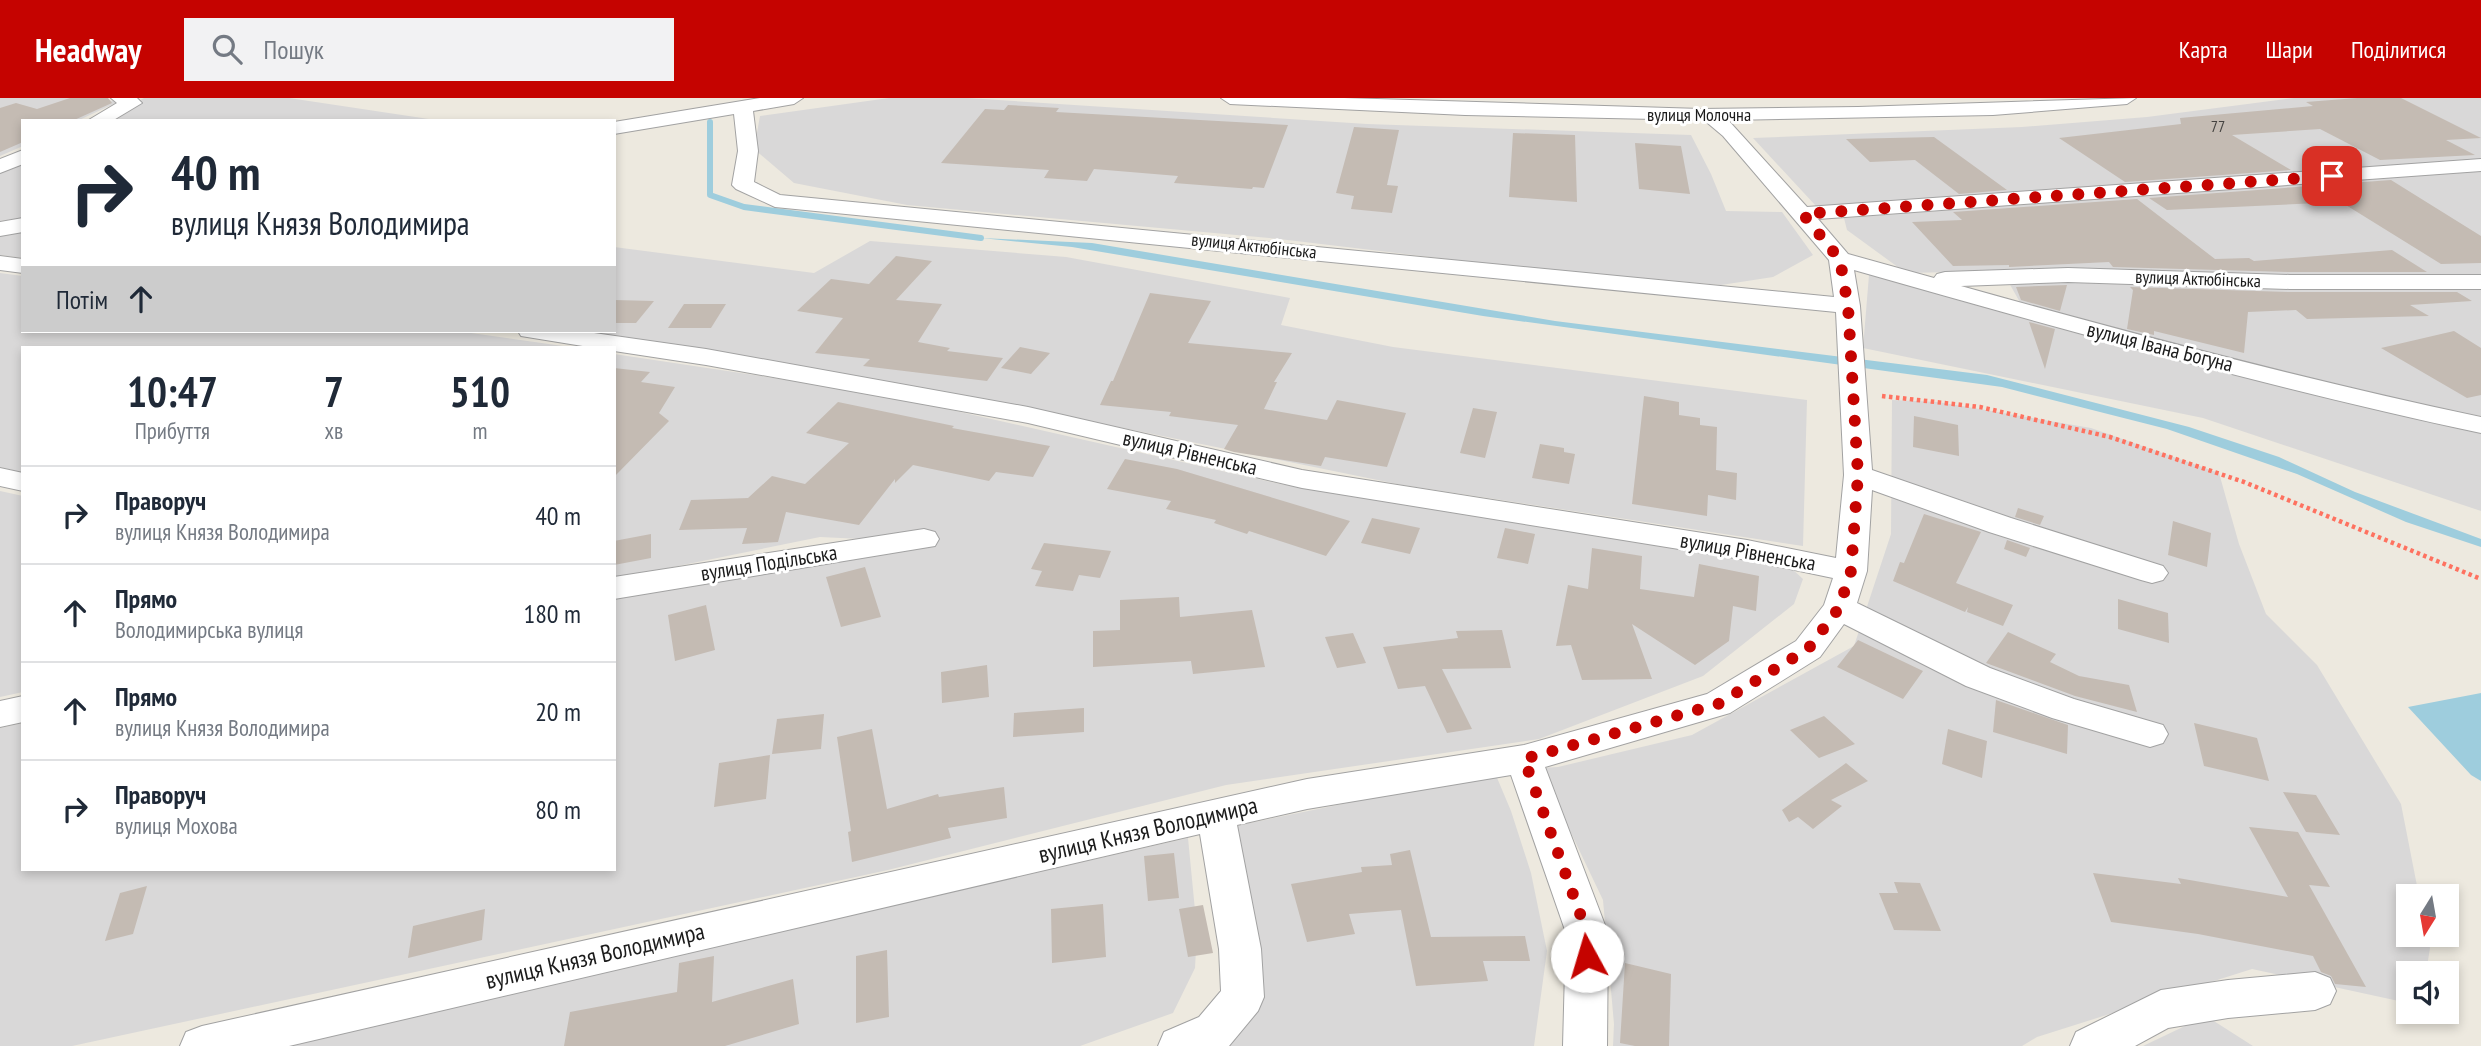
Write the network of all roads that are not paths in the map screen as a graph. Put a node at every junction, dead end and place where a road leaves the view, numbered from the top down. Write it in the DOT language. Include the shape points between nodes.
graph roads {
  1 [pos="794,98"];
  2 [pos="1230,98"];
  3 [pos="2127,98"];
  4 [pos="125,99"];
  5 [pos="1549,105"];
  6 [pos="743,107"];
  7 [pos="1711,116"];
  8 [pos="101,119"];
  9 [pos="616,128"];
  10 [pos="21,157"];
  11 [pos="2481,165"];
  12 [pos="0,167"];
  13 [pos="1803,214"];
  14 [pos="21,225"];
  15 [pos="0,229"];
  16 [pos="1840,260"];
  17 [pos="0,263"];
  18 [pos="21,266"];
  19 [pos="1916,280"];
  20 [pos="2481,282"];
  21 [pos="1848,306"];
  22 [pos="544,333"];
  23 [pos="2481,425"];
  24 [pos="1858,475"];
  25 [pos="0,477"];
  26 [pos="21,482"];
  27 [pos="924,539"];
  28 [pos="1851,571"];
  29 [pos="2152,573"];
  30 [pos="616,588"];
  31 [pos="1839,608"];
  32 [pos="21,709"];
  33 [pos="0,714"];
  34 [pos="2150,734"];
  35 [pos="1524,759"];
  36 [pos="1216,816"];
  37 [pos="2315,991"];
  38 [pos="202,1046"];
  39 [pos="1180,1046"];
  40 [pos="1585,1046"];
  41 [pos="2092,1046"];
  1 -- 6 [label="street"];
  2 -- 5 [label="street, вулиця Молочна"];
  3 -- 7 [label="street, вулиця Молочна" via="2034,107"];
  4 -- 8 [label="street" via="133,103"];
  5 -- 7 [label="street, вулиця Молочна"];
  6 -- 9 [label="street"];
  6 -- 21 [label="street, вулиця Актюбінська" via="748,151 743,185 775,201"];
  7 -- 13 [label="street"];
  10 -- 12 [label="street"];
  11 -- 13 [label="street"];
  13 -- 16 [label="street"];
  14 -- 15 [label="street"];
  16 -- 19 [label="street, вулиця Івана Богуна"];
  16 -- 21 [label="street"];
  17 -- 18 [label="street"];
  19 -- 20 [label="street, вулиця Актюбінська" via="2068,275"];
  19 -- 23 [label="street, вулиця Івана Богуна" via="2081,327"];
  21 -- 24 [label="street, вулиця Князя Володимира"];
  22 -- 28 [label="street, вулиця Рівненська" via="1028,415 1302,479 1734,547"];
  24 -- 28 [label="street, вулиця Князя Володимира"];
  24 -- 29 [label="street"];
  25 -- 26 [label="street"];
  27 -- 30 [label="street, вулиця Подільська"];
  28 -- 31 [label="street, вулиця Князя Володимира"];
  31 -- 34 [label="street" via="1978,677"];
  31 -- 35 [label="street, вулиця Князя Володимира" via="1808,649 1718,704"];
  32 -- 33 [label="street"];
  35 -- 36 [label="street, вулиця Князя Володимира" via="1307,794"];
  35 -- 40 [label="street" via="1587,933"];
  36 -- 38 [label="street, вулиця Князя Володимира"];
  36 -- 39 [label="street" via="1240,949 1243,997 1215,1031"];
  37 -- 41 [label="street" via="2161,1010"];
}
